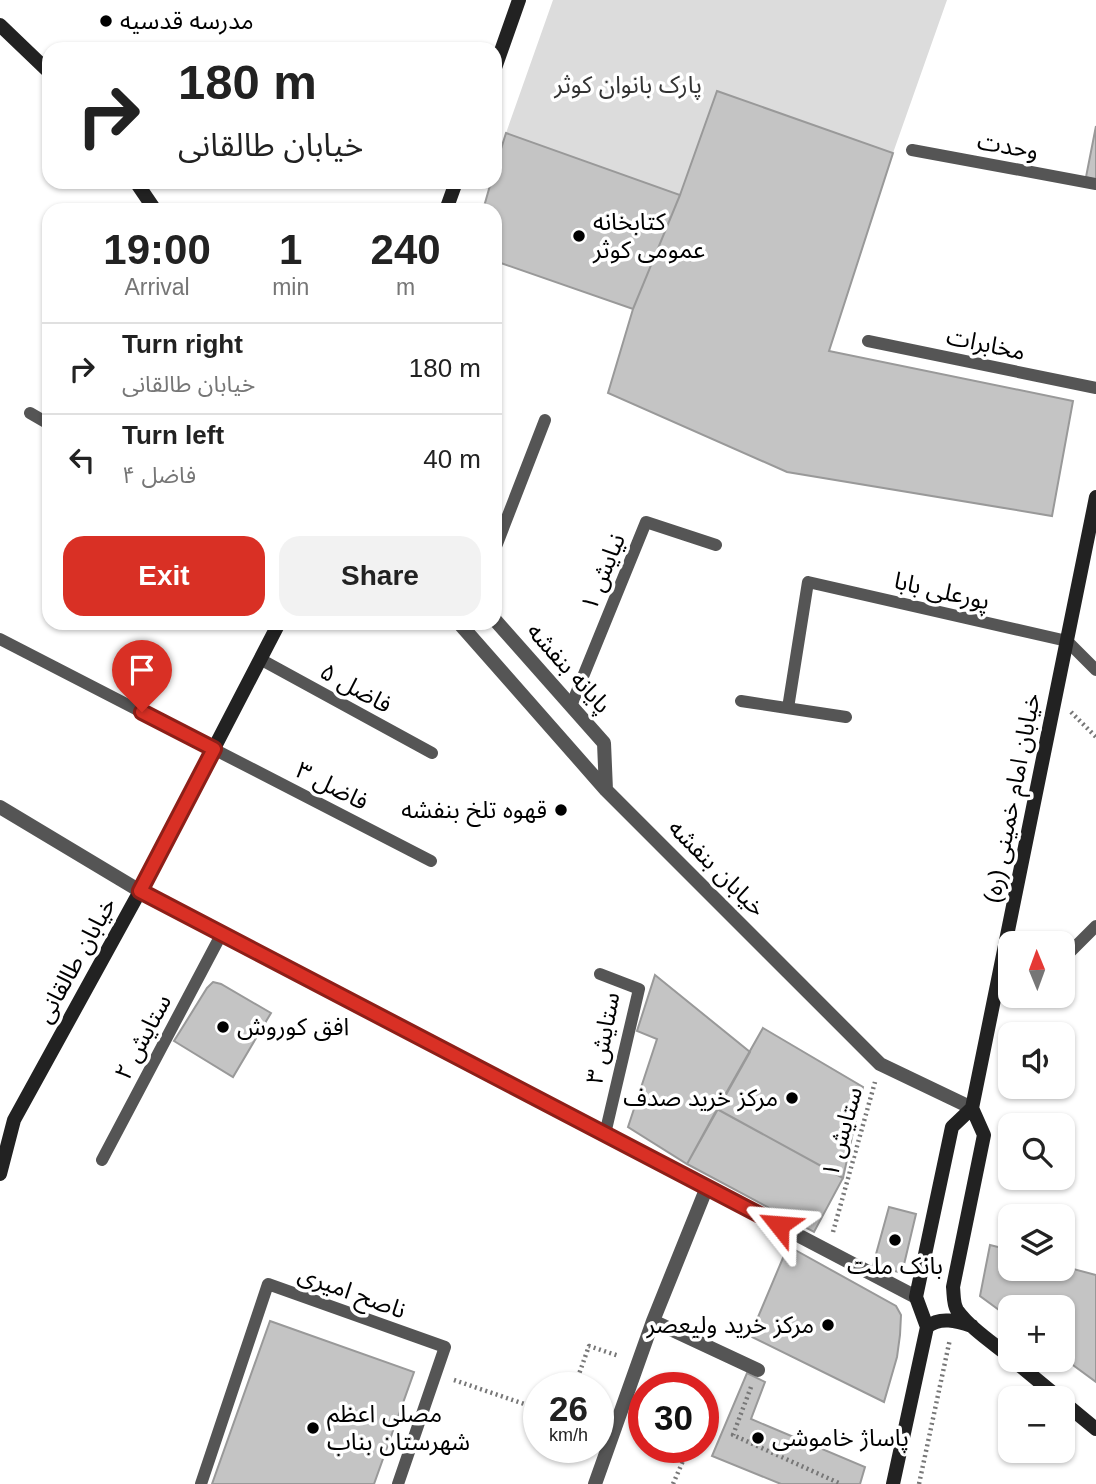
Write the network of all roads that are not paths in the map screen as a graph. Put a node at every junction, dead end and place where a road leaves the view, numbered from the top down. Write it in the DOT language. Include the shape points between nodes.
graph roads {
  1 [pos="519,0"];
  2 [pos="0,25"];
  3 [pos="502,48"];
  4 [pos="42,65"];
  5 [pos="912,150"];
  6 [pos="1096,184"];
  7 [pos="868,341"];
  8 [pos="1096,388"];
  9 [pos="30,413"];
  10 [pos="42,420"];
  11 [pos="545,420"];
  12 [pos="1095,506"];
  13 [pos="502,531"];
  14 [pos="716,545"];
  15 [pos="502,628"];
  16 [pos="275,630"];
  17 [pos="465,630"];
  18 [pos="0,639"];
  19 [pos="1067,641"];
  20 [pos="260,659"];
  21 [pos="1096,670"];
  22 [pos="741,701"];
  23 [pos="571,706"];
  24 [pos="788,708"];
  25 [pos="846,717"];
  26 [pos="214,749"];
  27 [pos="432,753"];
  28 [pos="606,790"];
  29 [pos="0,807"];
  30 [pos="431,861"];
  31 [pos="140,891"];
  32 [pos="1096,926"];
  33 [pos="1011,931"];
  34 [pos="222,933"];
  35 [pos="1075,947"];
  36 [pos="600,974"];
  37 [pos="998,994"];
  38 [pos="972,1108"];
  39 [pos="604,1134"];
  40 [pos="102,1160"];
  41 [pos="0,1174"];
  42 [pos="707,1188"];
  43 [pos="916,1297"];
  44 [pos="653,1321"];
  45 [pos="973,1326"];
  46 [pos="927,1327"];
  47 [pos="998,1347"];
  48 [pos="758,1370"];
  49 [pos="1028,1372"];
  50 [pos="1044,1386"];
  51 [pos="1075,1412"];
  52 [pos="1096,1429"];
  53 [pos="201,1484"];
  54 [pos="398,1484"];
  55 [pos="595,1484"];
  56 [pos="892,1484"];
  1 -- 3 [label="main road"];
  2 -- 4 [label="main road"];
  5 -- 6 [label="lane, وحدت"];
  7 -- 8 [label="lane, مخابرات"];
  9 -- 10 [label="lane"];
  11 -- 13 [label="lane"];
  12 -- 19 [label="main road, خیابان امام خمینی (ره)"];
  14 -- 23 [label="lane, نیایش ۱" via="646,522"];
  15 -- 23 [label="street, پایانه بنفشه"];
  16 -- 20 [label="main road, خیابان طالقانی"];
  17 -- 28 [label="street, خیابان بنفشه"];
  18 -- 26 [label="lane, فاضل ۳"];
  19 -- 21 [label="lane"];
  19 -- 24 [label="lane, پورعلی بابا" via="808,582"];
  19 -- 33 [label="main road, خیابان امام خمینی (ره)"];
  20 -- 26 [label="main road, خیابان طالقانی"];
  20 -- 27 [label="lane, فاضل ۵"];
  22 -- 24 [label="lane"];
  23 -- 28 [label="street, پایانه بنفشه" via="604,743"];
  24 -- 25 [label="lane"];
  26 -- 30 [label="lane, فاضل ۳"];
  26 -- 31 [label="main road, خیابان طالقانی"];
  28 -- 38 [label="street, خیابان بنفشه" via="880,1064"];
  29 -- 31 [label="street"];
  31 -- 34 [label="street"];
  31 -- 41 [label="main road, خیابان طالقانی" via="14,1120"];
  32 -- 35 [label="lane"];
  34 -- 39 [label="street"];
  34 -- 40 [label="lane, ستایش ۲"];
  36 -- 39 [label="lane, ستایش ۳" via="639,989"];
  37 -- 38 [label="main road, خیابان امام خمینی (ره)"];
  38 -- 43 [label="main road, خیابان امام خمینی (ره)" via="952,1127"];
  38 -- 45 [label="main road" via="984,1135 953,1287 956,1309"];
  39 -- 42 [label="street"];
  42 -- 43 [label="street"];
  42 -- 44 [label="street"];
  43 -- 46 [label="main road"];
  44 -- 48 [label="street"];
  44 -- 55 [label="street"];
  45 -- 46 [label="main road" via="934,1321"];
  45 -- 47 [label="main road"];
  46 -- 56 [label="main road"];
  49 -- 50 [label="main road"];
  51 -- 52 [label="main road"];
  53 -- 54 [label="lane, ناصح امیری" via="268,1284 445,1348"];
}
